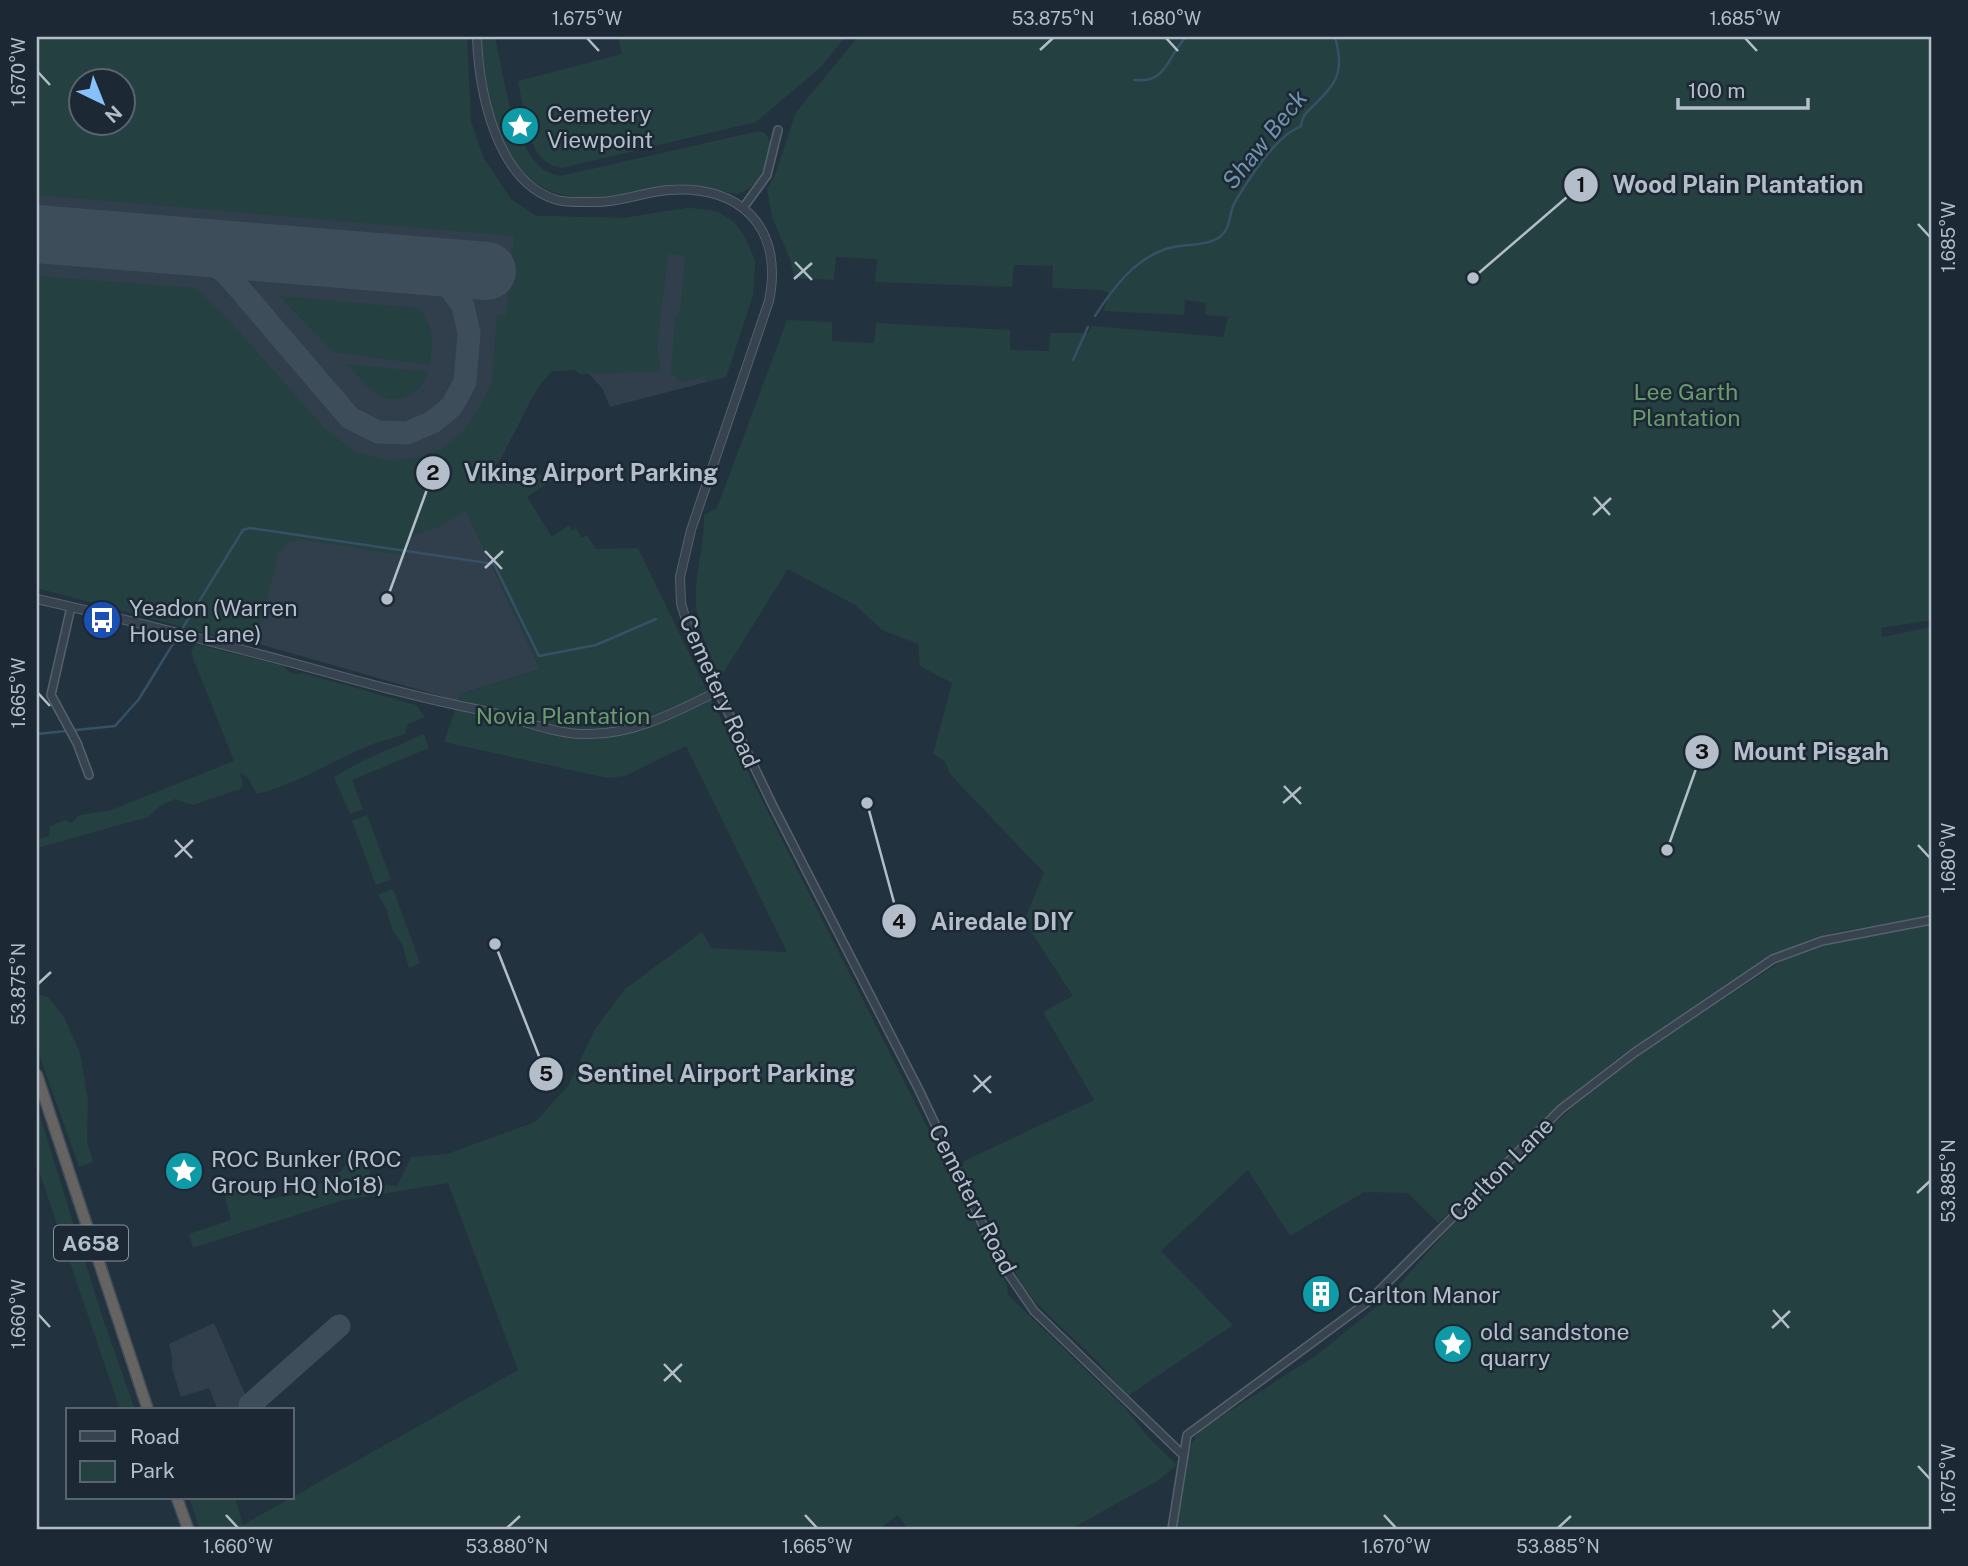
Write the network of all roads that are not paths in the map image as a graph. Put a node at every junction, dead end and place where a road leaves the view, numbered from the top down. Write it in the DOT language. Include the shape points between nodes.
graph roads {
  1 [pos="477,37"];
  2 [pos="778,130"];
  3 [pos="743,208"];
  4 [pos="37,599"];
  5 [pos="71,607"];
  6 [pos="718,691"];
  7 [pos="89,775"];
  8 [pos="1931,920"];
  9 [pos="37,1075"];
  10 [pos="147,1408"];
  11 [pos="1182,1454"];
  12 [pos="178,1500"];
  13 [pos="188,1529"];
  14 [pos="1172,1529"];
  1 -- 3 [label="street, Cemetery Road" via="499,145 516,173 541,193 558,200 598,202 668,190 714,192"];
  2 -- 3 [label="street" via="767,175"];
  3 -- 6 [label="street, Cemetery Road" via="766,237 773,285 688,539 680,577 688,627"];
  4 -- 5 [label="street"];
  5 -- 6 [label="street" via="554,731 616,732 671,715"];
  5 -- 7 [label="street" via="51,695"];
  6 -- 11 [label="street, Cemetery Road" via="1001,1263 1034,1311"];
  8 -- 11 [label="street, Carlton Lane" via="1822,941 1773,959 1634,1053 1561,1109 1370,1300 1187,1435"];
  9 -- 10 [label="highway, A658"];
  11 -- 14 [label="street, Carlton Lane"];
  12 -- 13 [label="highway"];
}
